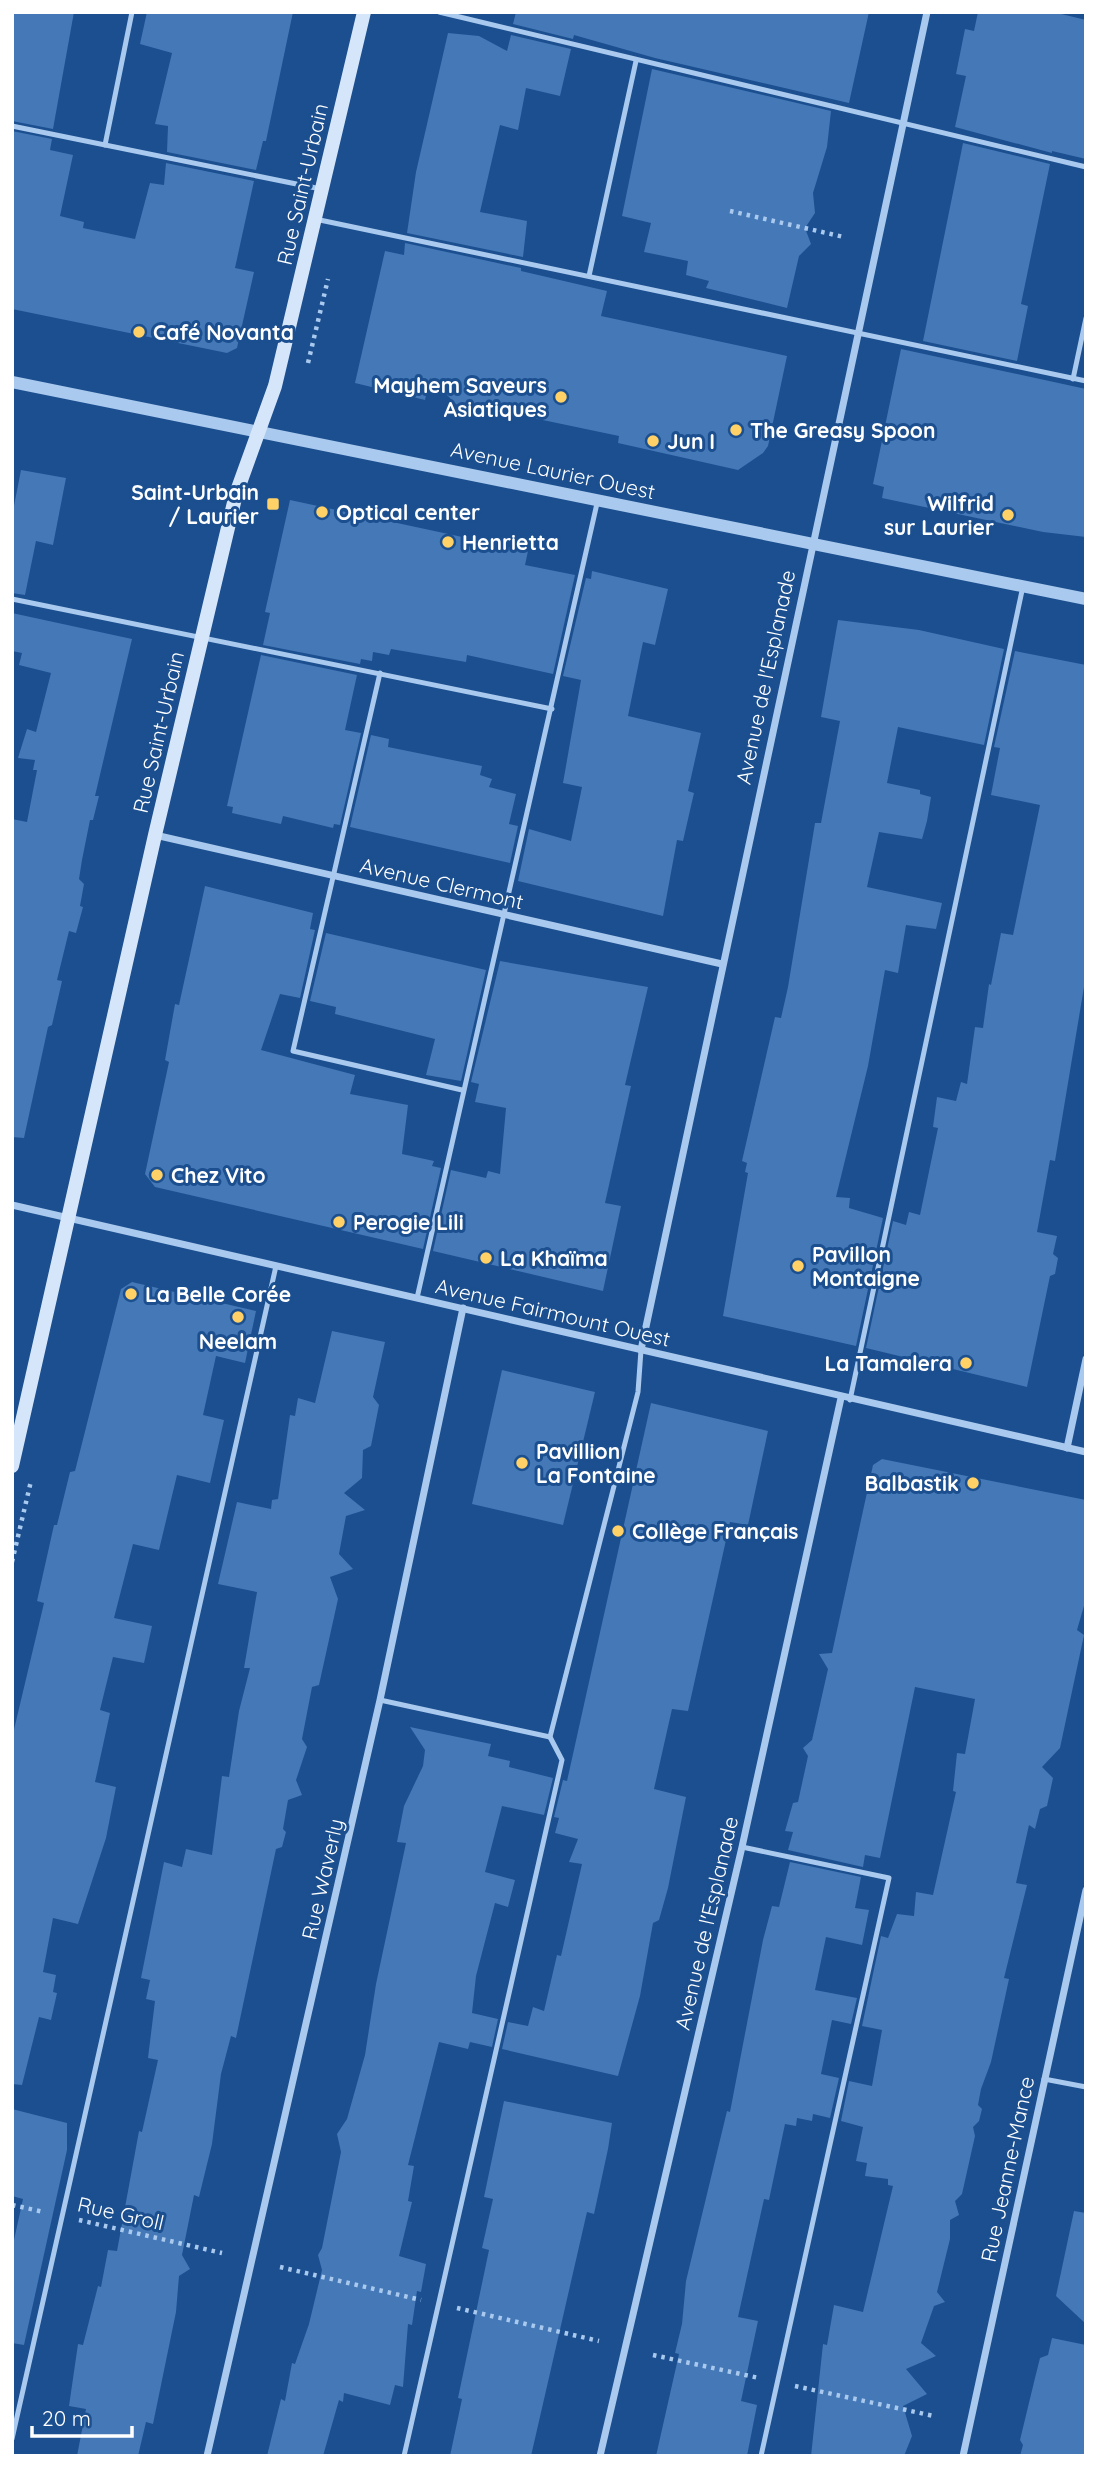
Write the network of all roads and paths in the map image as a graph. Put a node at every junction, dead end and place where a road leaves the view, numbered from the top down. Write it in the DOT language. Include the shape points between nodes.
graph roads {
  1 [pos="132,12"];
  2 [pos="364,12"];
  3 [pos="439,12"];
  4 [pos="927,12"];
  5 [pos="636,61"];
  6 [pos="12,126"];
  7 [pos="904,126"];
  8 [pos="105,145"];
  9 [pos="1086,167"];
  10 [pos="322,189"];
  11 [pos="730,211"];
  12 [pos="315,219"];
  13 [pos="844,237"];
  14 [pos="589,276"];
  15 [pos="1086,318"];
  16 [pos="856,331"];
  17 [pos="1073,379"];
  18 [pos="1086,381"];
  19 [pos="12,382"];
  20 [pos="259,430"];
  21 [pos="598,499"];
  22 [pos="811,543"];
  23 [pos="1023,586"];
  24 [pos="12,599"];
  25 [pos="1086,599"];
  26 [pos="202,639"];
  27 [pos="380,673"];
  28 [pos="552,709"];
  29 [pos="155,835"];
  30 [pos="333,877"];
  31 [pos="502,915"];
  32 [pos="722,964"];
  33 [pos="461,1090"];
  34 [pos="12,1205"];
  35 [pos="68,1219"];
  36 [pos="276,1266"];
  37 [pos="416,1298"];
  38 [pos="463,1308"];
  39 [pos="641,1350"];
  40 [pos="1086,1359"];
  41 [pos="841,1398"];
  42 [pos="850,1400"];
  43 [pos="1067,1448"];
  44 [pos="1086,1452"];
  45 [pos="12,1466"];
  46 [pos="380,1700"];
  47 [pos="550,1737"];
  48 [pos="742,1847"];
  49 [pos="1086,1890"];
  50 [pos="1044,2079"];
  51 [pos="1086,2087"];
  52 [pos="12,2205"];
  53 [pos="64,2216"];
  54 [pos="222,2253"];
  55 [pos="12,2439"];
  56 [pos="207,2456"];
  57 [pos="404,2456"];
  58 [pos="600,2456"];
  59 [pos="761,2456"];
  60 [pos="963,2456"];
  1 -- 8 [label="lane"];
  2 -- 10 [label="main road, Rue Saint-Urbain"];
  3 -- 5 [label="lane"];
  4 -- 7 [label="street, Avenue de l'Esplanade"];
  5 -- 7 [label="lane"];
  5 -- 14 [label="lane"];
  6 -- 8 [label="lane"];
  7 -- 9 [label="lane"];
  7 -- 16 [label="street, Avenue de l'Esplanade"];
  8 -- 10 [label="lane"];
  10 -- 12 [label="main road, Rue Saint-Urbain"];
  11 -- 13 [label="path"];
  12 -- 14 [label="lane"];
  12 -- 20 [label="main road, Rue Saint-Urbain" via="275,386"];
  14 -- 16 [label="lane"];
  15 -- 17 [label="lane"];
  16 -- 17 [label="lane"];
  16 -- 22 [label="street, Avenue de l'Esplanade"];
  17 -- 18 [label="lane"];
  19 -- 20 [label="street, Avenue Laurier Ouest"];
  20 -- 21 [label="street, Avenue Laurier Ouest"];
  20 -- 26 [label="main road, Rue Saint-Urbain" via="236,494"];
  21 -- 22 [label="street, Avenue Laurier Ouest"];
  21 -- 28 [label="lane"];
  22 -- 23 [label="street, Avenue Laurier Ouest"];
  22 -- 32 [label="street, Avenue de l'Esplanade"];
  23 -- 25 [label="street, Avenue Laurier Ouest"];
  23 -- 42 [label="lane"];
  24 -- 26 [label="lane"];
  26 -- 27 [label="lane"];
  26 -- 29 [label="main road, Rue Saint-Urbain"];
  27 -- 28 [label="lane"];
  27 -- 30 [label="lane"];
  28 -- 31 [label="lane"];
  29 -- 30 [label="street, Avenue Clermont"];
  29 -- 35 [label="main road, Rue Saint-Urbain"];
  30 -- 31 [label="street, Avenue Clermont"];
  30 -- 33 [label="lane" via="293,1051"];
  31 -- 32 [label="street, Avenue Clermont"];
  31 -- 33 [label="lane"];
  32 -- 39 [label="street, Avenue de l'Esplanade"];
  33 -- 37 [label="lane"];
  34 -- 35 [label="street, Avenue Fairmount Ouest"];
  35 -- 36 [label="street, Avenue Fairmount Ouest"];
  35 -- 45 [label="main road, Rue Saint-Urbain"];
  36 -- 37 [label="street, Avenue Fairmount Ouest"];
  36 -- 53 [label="lane"];
  37 -- 38 [label="street, Avenue Fairmount Ouest"];
  38 -- 39 [label="street, Avenue Fairmount Ouest"];
  38 -- 46 [label="street, Rue Waverly"];
  39 -- 41 [label="street, Avenue Fairmount Ouest"];
  39 -- 47 [label="lane" via="638,1392"];
  40 -- 43 [label="street"];
  41 -- 42 [label="street, Avenue Fairmount Ouest"];
  41 -- 48 [label="street, Avenue de l'Esplanade"];
  42 -- 43 [label="street, Avenue Fairmount Ouest"];
  43 -- 44 [label="street, Avenue Fairmount Ouest"];
  46 -- 47 [label="lane"];
  46 -- 56 [label="street, Rue Waverly"];
  47 -- 57 [label="lane" via="562,1760"];
  48 -- 58 [label="street, Avenue de l'Esplanade"];
  48 -- 59 [label="lane" via="889,1878"];
  49 -- 50 [label="street, Rue Jeanne-Mance"];
  50 -- 51 [label="lane"];
  50 -- 60 [label="street, Rue Jeanne-Mance"];
  52 -- 53 [label="path, Rue Groll"];
  53 -- 54 [label="path, Rue Groll"];
  53 -- 55 [label="lane"];
}
